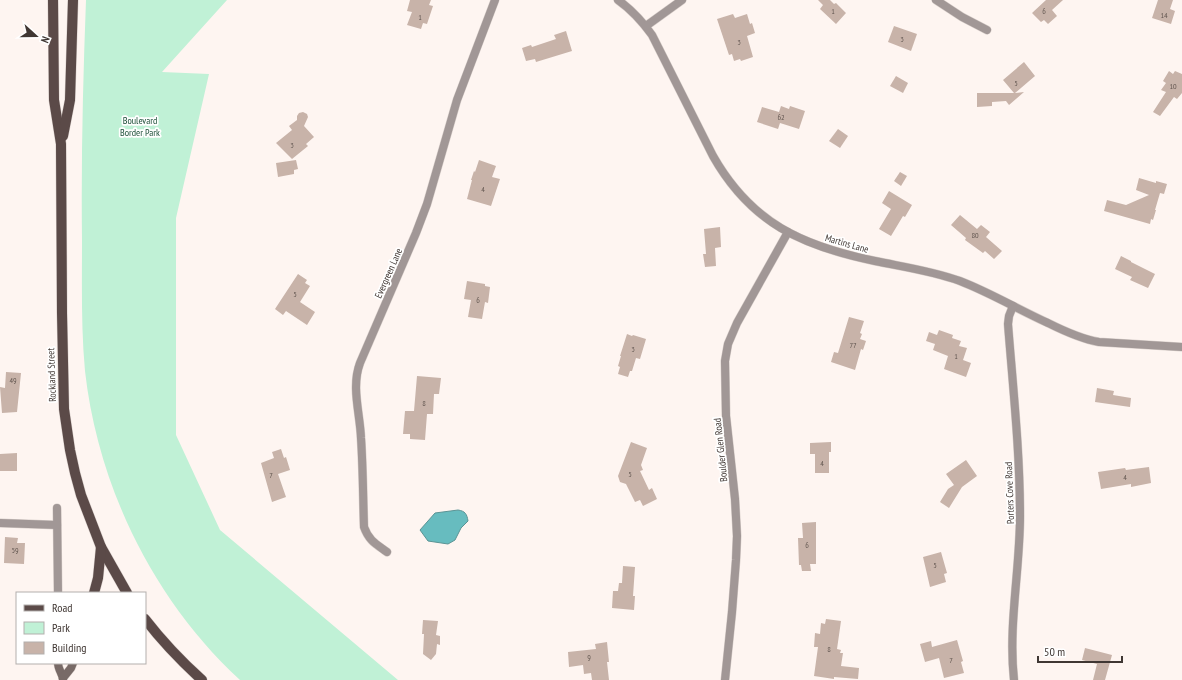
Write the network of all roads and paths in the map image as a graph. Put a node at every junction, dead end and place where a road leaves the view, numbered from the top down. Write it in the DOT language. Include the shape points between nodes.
graph roads {
  1 [pos="53,0"];
  2 [pos="73,0"];
  3 [pos="495,0"];
  4 [pos="618,0"];
  5 [pos="682,0"];
  6 [pos="936,0"];
  7 [pos="646,26"];
  8 [pos="987,30"];
  9 [pos="61,144"];
  10 [pos="788,232"];
  11 [pos="1013,306"];
  12 [pos="1182,347"];
  13 [pos="57,508"];
  14 [pos="0,523"];
  15 [pos="57,525"];
  16 [pos="101,547"];
  17 [pos="387,552"];
  18 [pos="58,592"];
  19 [pos="94,592"];
  20 [pos="126,592"];
  21 [pos="146,620"];
  22 [pos="58,664"];
  23 [pos="73,664"];
  24 [pos="63,679"];
  25 [pos="202,680"];
  26 [pos="725,680"];
  27 [pos="1014,680"];
  1 -- 9 [label="main road, Rockland Street" via="54,100"];
  2 -- 9 [label="main road, Rockland Street" via="70,100"];
  3 -- 17 [label="street, Evergreen Lane" via="457,100 419,226 356,374 364,527 371,540"];
  4 -- 7 [label="street, Martins Lane"];
  5 -- 7 [label="street"];
  6 -- 8 [label="street"];
  7 -- 10 [label="street, Martins Lane" via="713,156 737,192 768,220"];
  9 -- 16 [label="main road, Rockland Street" via="64,409 75,473"];
  10 -- 11 [label="street, Martins Lane" via="846,255 949,278"];
  10 -- 26 [label="street, Boulder Glen Road" via="737,323 724,361 726,416 737,536"];
  11 -- 12 [label="street, Martins Lane" via="1067,332 1099,342"];
  11 -- 27 [label="street, Porters Cove Road" via="1008,324 1020,515 1013,639"];
  13 -- 15 [label="street"];
  14 -- 15 [label="street"];
  15 -- 18 [label="street"];
  16 -- 19 [label="main road"];
  16 -- 20 [label="main road, Rockland Street"];
  21 -- 25 [label="main road"];
  22 -- 24 [label="main road"];
  23 -- 24 [label="main road"];
}
